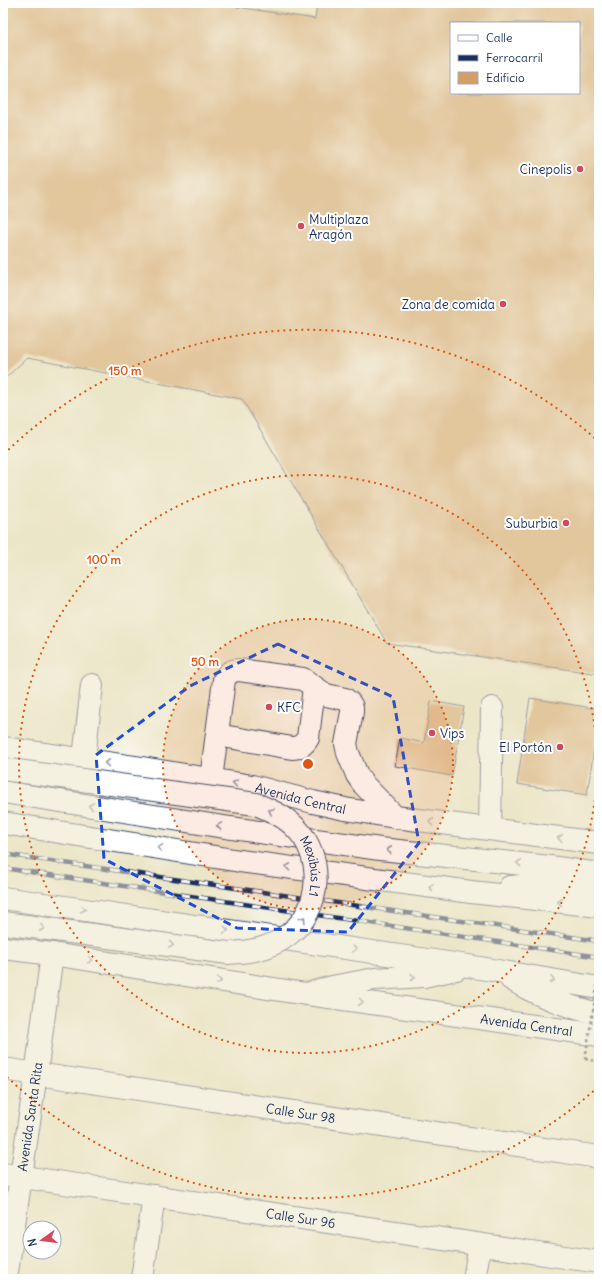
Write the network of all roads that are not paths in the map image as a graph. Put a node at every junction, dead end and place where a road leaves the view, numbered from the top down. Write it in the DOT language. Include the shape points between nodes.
graph roads {
  1 [pos="92,685"];
  2 [pos="314,687"];
  3 [pos="492,708"];
  4 [pos="217,735"];
  5 [pos="3,748"];
  6 [pos="84,759"];
  7 [pos="3,769"];
  8 [pos="211,779"];
  9 [pos="3,792"];
  10 [pos="395,817"];
  11 [pos="3,823"];
  12 [pos="490,829"];
  13 [pos="599,843"];
  14 [pos="599,874"];
  15 [pos="599,886"];
  16 [pos="471,892"];
  17 [pos="3,898"];
  18 [pos="599,906"];
  19 [pos="3,923"];
  20 [pos="3,948"];
  21 [pos="52,954"];
  22 [pos="468,966"];
  23 [pos="498,972"];
  24 [pos="599,988"];
  25 [pos="306,994"];
  26 [pos="599,1014"];
  27 [pos="599,1035"];
  28 [pos="3,1068"];
  29 [pos="36,1074"];
  30 [pos="599,1157"];
  31 [pos="12,1175"];
  32 [pos="154,1196"];
  33 [pos="480,1245"];
  34 [pos="599,1262"];
  35 [pos="6,1279"];
  36 [pos="142,1279"];
  37 [pos="474,1279"];
  1 -- 6 [label="main road"];
  2 -- 4 [label="main road" via="308,738 302,746 292,748"];
  2 -- 4 [label="main road" via="303,679 239,670 230,672 224,680"];
  2 -- 10 [label="main road" via="326,695 349,702 352,712 346,744 348,753 364,785"];
  3 -- 12 [label="main road"];
  4 -- 8 [label="main road"];
  5 -- 6 [label="main road, Avenida Central"];
  8 -- 6 [label="main road, Avenida Central, one-way"];
  19 -- 7 [label="main road, Mexibús L1, one-way, bridge" via="228,953 245,952 272,945 297,927 312,901 316,872 310,849 296,827 283,817 256,804"];
  10 -- 8 [label="main road, Avenida Central, one-way" via="345,809 252,786"];
  14 -- 9 [label="main road, one-way" via="372,848"];
  12 -- 10 [label="main road, Avenida Central, one-way"];
  16 -- 11 [label="main road, one-way" via="240,861"];
  13 -- 12 [label="main road, Avenida Central, one-way"];
  15 -- 16 [label="main road" via="553,883"];
  18 -- 16 [label="main road, one-way"];
  17 -- 22 [label="main road, one-way"];
  20 -- 21 [label="main road, Avenida Central"];
  21 -- 25 [label="main road, Avenida Central, one-way"];
  21 -- 29 [label="main road, Avenida Santa Rita"];
  22 -- 23 [label="main road"];
  25 -- 22 [label="main road, one-way" via="375,979 424,976"];
  23 -- 24 [label="main road, one-way"];
  23 -- 26 [label="main road" via="549,999 578,1010"];
  25 -- 27 [label="main road, Avenida Central, one-way"];
  28 -- 29 [label="main road, Calle Sur 98"];
  29 -- 30 [label="main road, Calle Sur 98"];
  29 -- 31 [label="main road, Avenida Santa Rita"];
  31 -- 32 [label="main road, Calle Sur 96"];
  31 -- 35 [label="main road, Avenida Santa Rita"];
  32 -- 33 [label="main road, Calle Sur 96"];
  32 -- 36 [label="main road"];
  33 -- 34 [label="main road, Calle Sur 96"];
  33 -- 37 [label="main road"];
}
